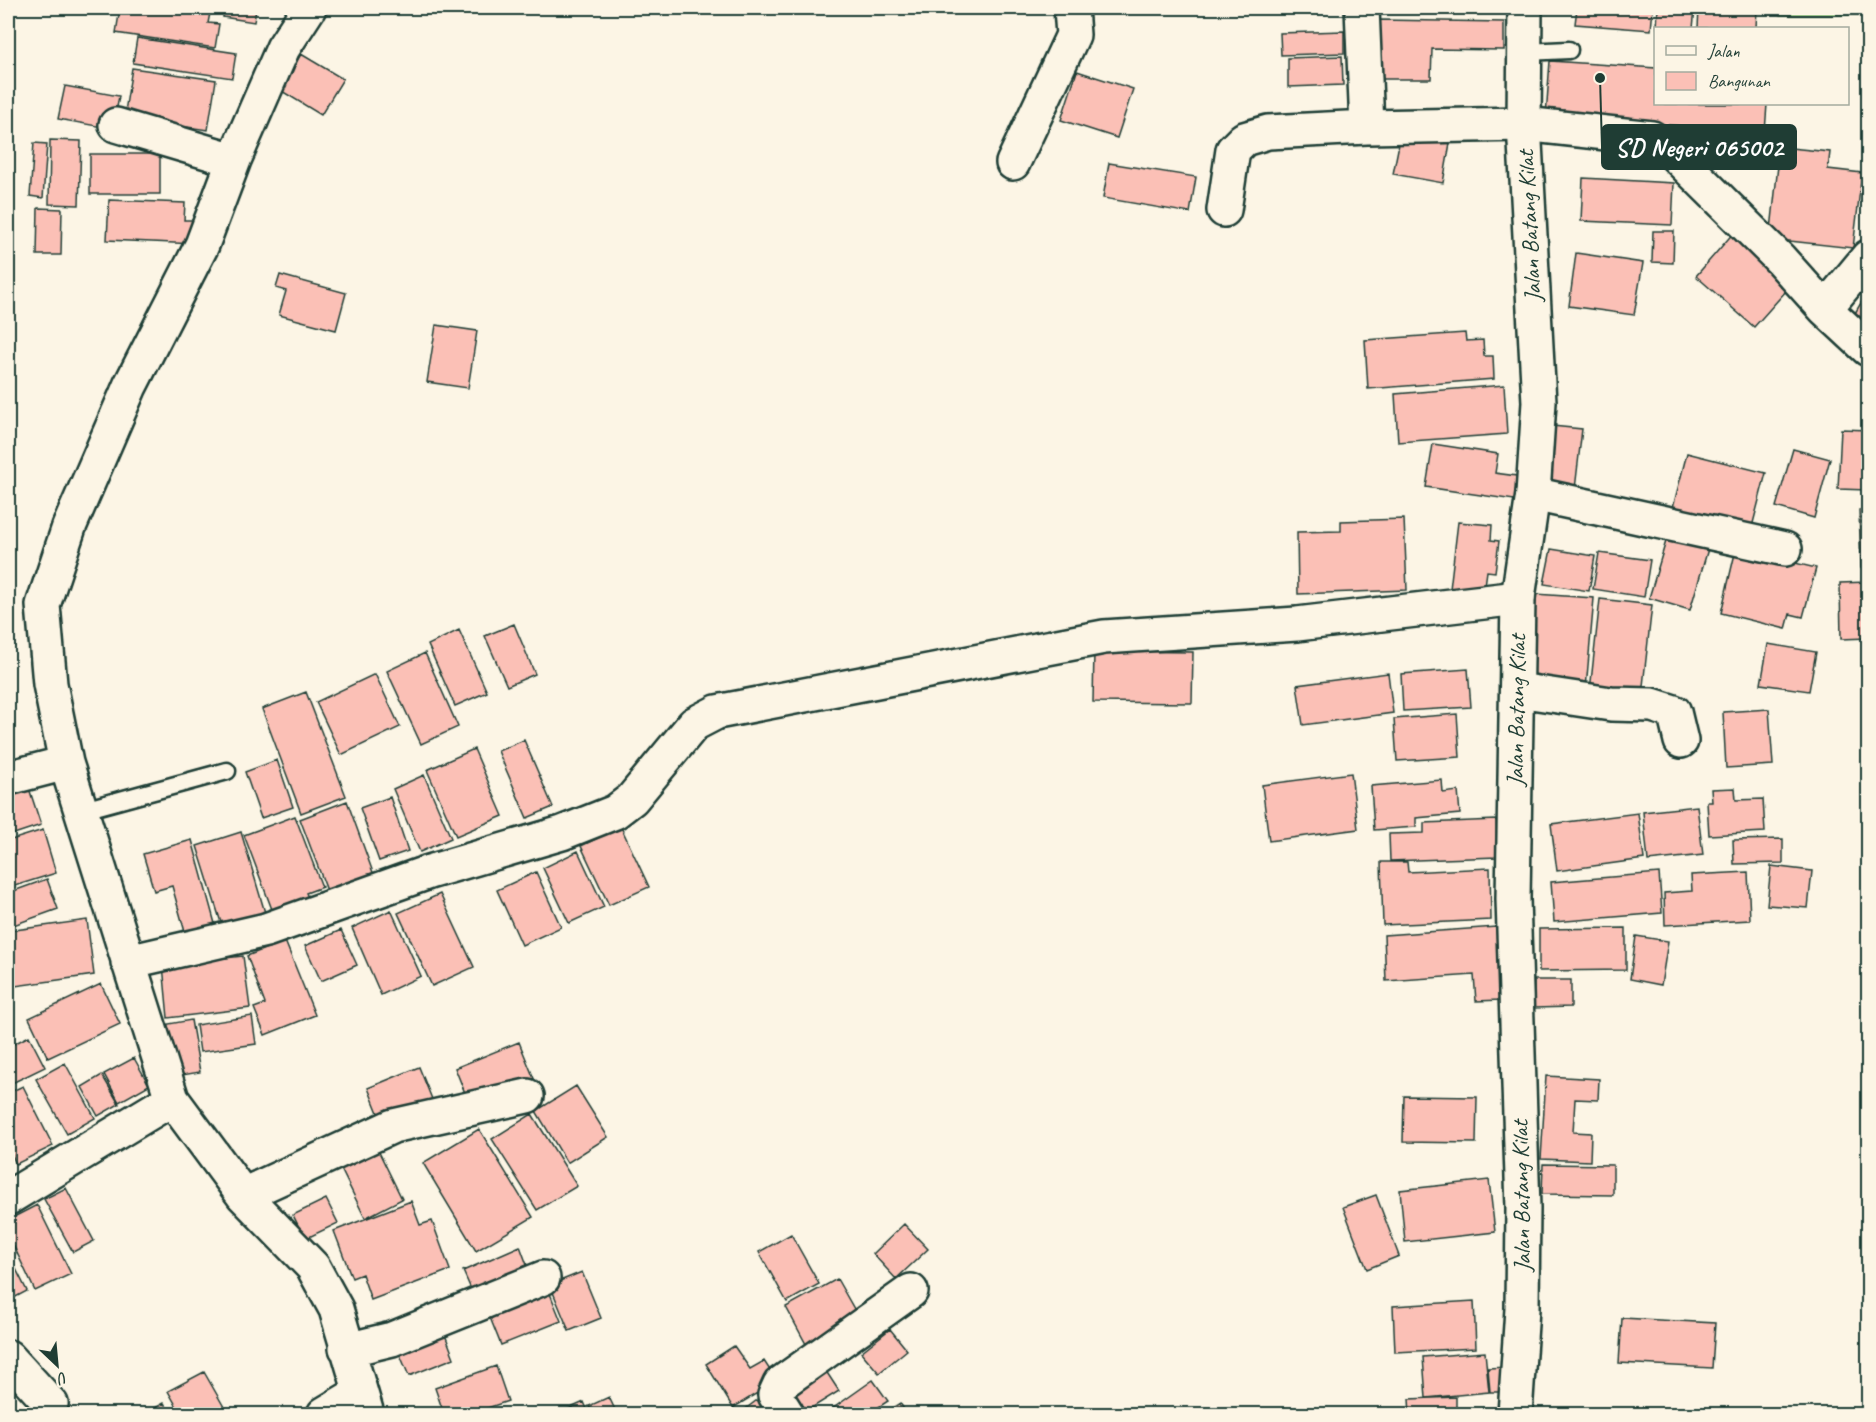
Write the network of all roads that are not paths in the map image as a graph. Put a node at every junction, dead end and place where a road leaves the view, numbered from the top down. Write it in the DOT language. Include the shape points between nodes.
graph roads {
  1 [pos="309,8"];
  2 [pos="1071,8"];
  3 [pos="1362,8"];
  4 [pos="1525,8"];
  5 [pos="1569,50"];
  6 [pos="1526,52"];
  7 [pos="1524,124"];
  8 [pos="116,125"];
  9 [pos="1367,127"];
  10 [pos="234,160"];
  11 [pos="1012,163"];
  12 [pos="1224,210"];
  13 [pos="1869,257"];
  14 [pos="1825,309"];
  15 [pos="1869,349"];
  16 [pos="1533,494"];
  17 [pos="1785,549"];
  18 [pos="1518,598"];
  19 [pos="1518,690"];
  20 [pos="1681,741"];
  21 [pos="66,763"];
  22 [pos="227,771"];
  23 [pos="8,778"];
  24 [pos="80,811"];
  25 [pos="128,962"];
  26 [pos="527,1096"];
  27 [pos="172,1099"];
  28 [pos="243,1195"];
  29 [pos="8,1198"];
  30 [pos="543,1278"];
  31 [pos="911,1291"];
  32 [pos="346,1348"];
  33 [pos="8,1357"];
  34 [pos="363,1404"];
  35 [pos="48,1414"];
  36 [pos="324,1414"];
  37 [pos="787,1414"];
  38 [pos="1515,1414"];
  1 -- 10 [label="street" via="284,48"];
  2 -- 11 [label="street" via="1073,35"];
  3 -- 9 [label="street"];
  4 -- 6 [label="street, Jalan Batang Kilat"];
  5 -- 6 [label="lane"];
  6 -- 7 [label="street, Jalan Batang Kilat"];
  7 -- 9 [label="street"];
  7 -- 14 [label="street" via="1652,138 1670,150"];
  7 -- 16 [label="street, Jalan Batang Kilat" via="1539,402"];
  8 -- 10 [label="street"];
  9 -- 12 [label="street" via="1268,132 1244,139 1233,150"];
  10 -- 21 [label="street" via="202,245 130,386 69,527 43,605 50,684"];
  13 -- 14 [label="street"];
  14 -- 15 [label="street"];
  16 -- 17 [label="street"];
  16 -- 18 [label="street, Jalan Batang Kilat"];
  18 -- 19 [label="street, Jalan Batang Kilat"];
  18 -- 25 [label="street" via="1297,624 1104,637 717,712 694,724 632,799 615,812 266,930"];
  19 -- 20 [label="street" via="1611,704 1652,705 1674,712"];
  19 -- 38 [label="street, Jalan Batang Kilat" via="1513,899 1523,1208"];
  21 -- 23 [label="street"];
  21 -- 24 [label="street"];
  22 -- 24 [label="lane"];
  24 -- 25 [label="street"];
  25 -- 27 [label="street"];
  26 -- 28 [label="street" via="393,1126"];
  27 -- 28 [label="street"];
  27 -- 29 [label="street"];
  28 -- 32 [label="street" via="313,1268 336,1309"];
  30 -- 32 [label="street" via="392,1339"];
  31 -- 37 [label="street" via="780,1384 775,1395"];
  32 -- 34 [label="street"];
  33 -- 35 [label="street" via="51,1404"];
  34 -- 36 [label="street"];
}
